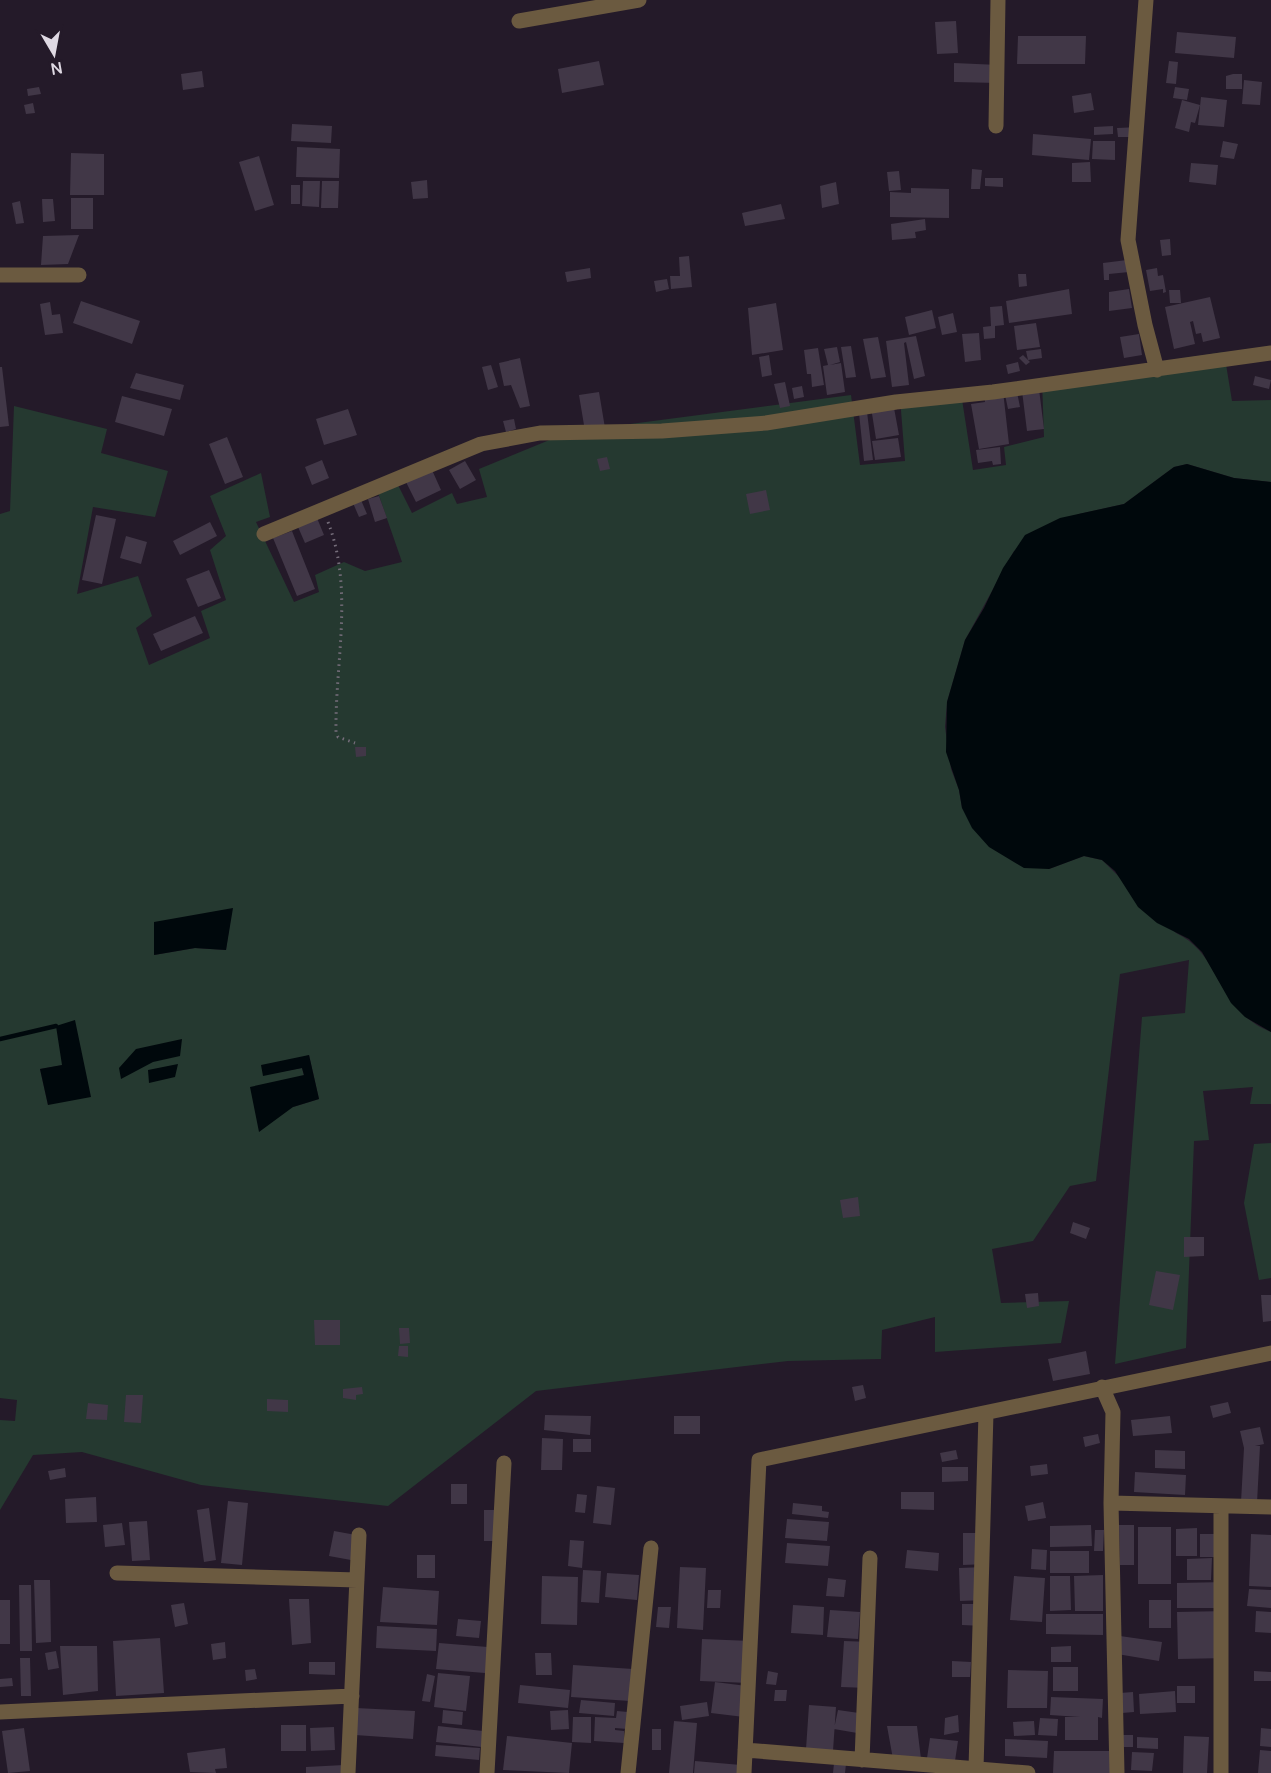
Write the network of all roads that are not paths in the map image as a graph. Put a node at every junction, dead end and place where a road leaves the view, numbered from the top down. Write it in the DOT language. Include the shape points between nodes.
graph roads {
  1 [pos="639,0"];
  2 [pos="998,0"];
  3 [pos="1146,0"];
  4 [pos="519,21"];
  5 [pos="996,126"];
  6 [pos="0,275"];
  7 [pos="79,275"];
  8 [pos="1271,353"];
  9 [pos="1157,370"];
  10 [pos="264,534"];
  11 [pos="1271,1353"];
  12 [pos="1102,1387"];
  13 [pos="986,1413"];
  14 [pos="504,1463"];
  15 [pos="1111,1503"];
  16 [pos="1221,1506"];
  17 [pos="1271,1507"];
  18 [pos="359,1535"];
  19 [pos="651,1548"];
  20 [pos="870,1558"];
  21 [pos="117,1573"];
  22 [pos="357,1580"];
  23 [pos="352,1696"];
  24 [pos="0,1712"];
  25 [pos="745,1749"];
  26 [pos="862,1760"];
  27 [pos="976,1770"];
  28 [pos="348,1773"];
  29 [pos="487,1773"];
  30 [pos="628,1773"];
  31 [pos="744,1773"];
  32 [pos="1028,1773"];
  33 [pos="1117,1773"];
  34 [pos="1221,1773"];
  1 -- 4 [label="street"];
  2 -- 5 [label="street"];
  3 -- 9 [label="street" via="1128,240"];
  6 -- 7 [label="street"];
  8 -- 9 [label="street"];
  9 -- 10 [label="street" via="896,402 766,423 662,431 540,433 481,444"];
  11 -- 12 [label="street"];
  12 -- 13 [label="street"];
  12 -- 15 [label="street" via="1113,1412"];
  13 -- 25 [label="street" via="759,1460"];
  13 -- 27 [label="street"];
  14 -- 29 [label="street"];
  15 -- 16 [label="street"];
  15 -- 33 [label="street"];
  16 -- 17 [label="street"];
  16 -- 34 [label="street"];
  18 -- 22 [label="street"];
  19 -- 30 [label="street"];
  20 -- 26 [label="street"];
  21 -- 22 [label="street"];
  22 -- 23 [label="street"];
  23 -- 24 [label="street"];
  23 -- 28 [label="street"];
  25 -- 26 [label="street"];
  25 -- 31 [label="street"];
  26 -- 27 [label="street"];
  27 -- 32 [label="street"];
}
